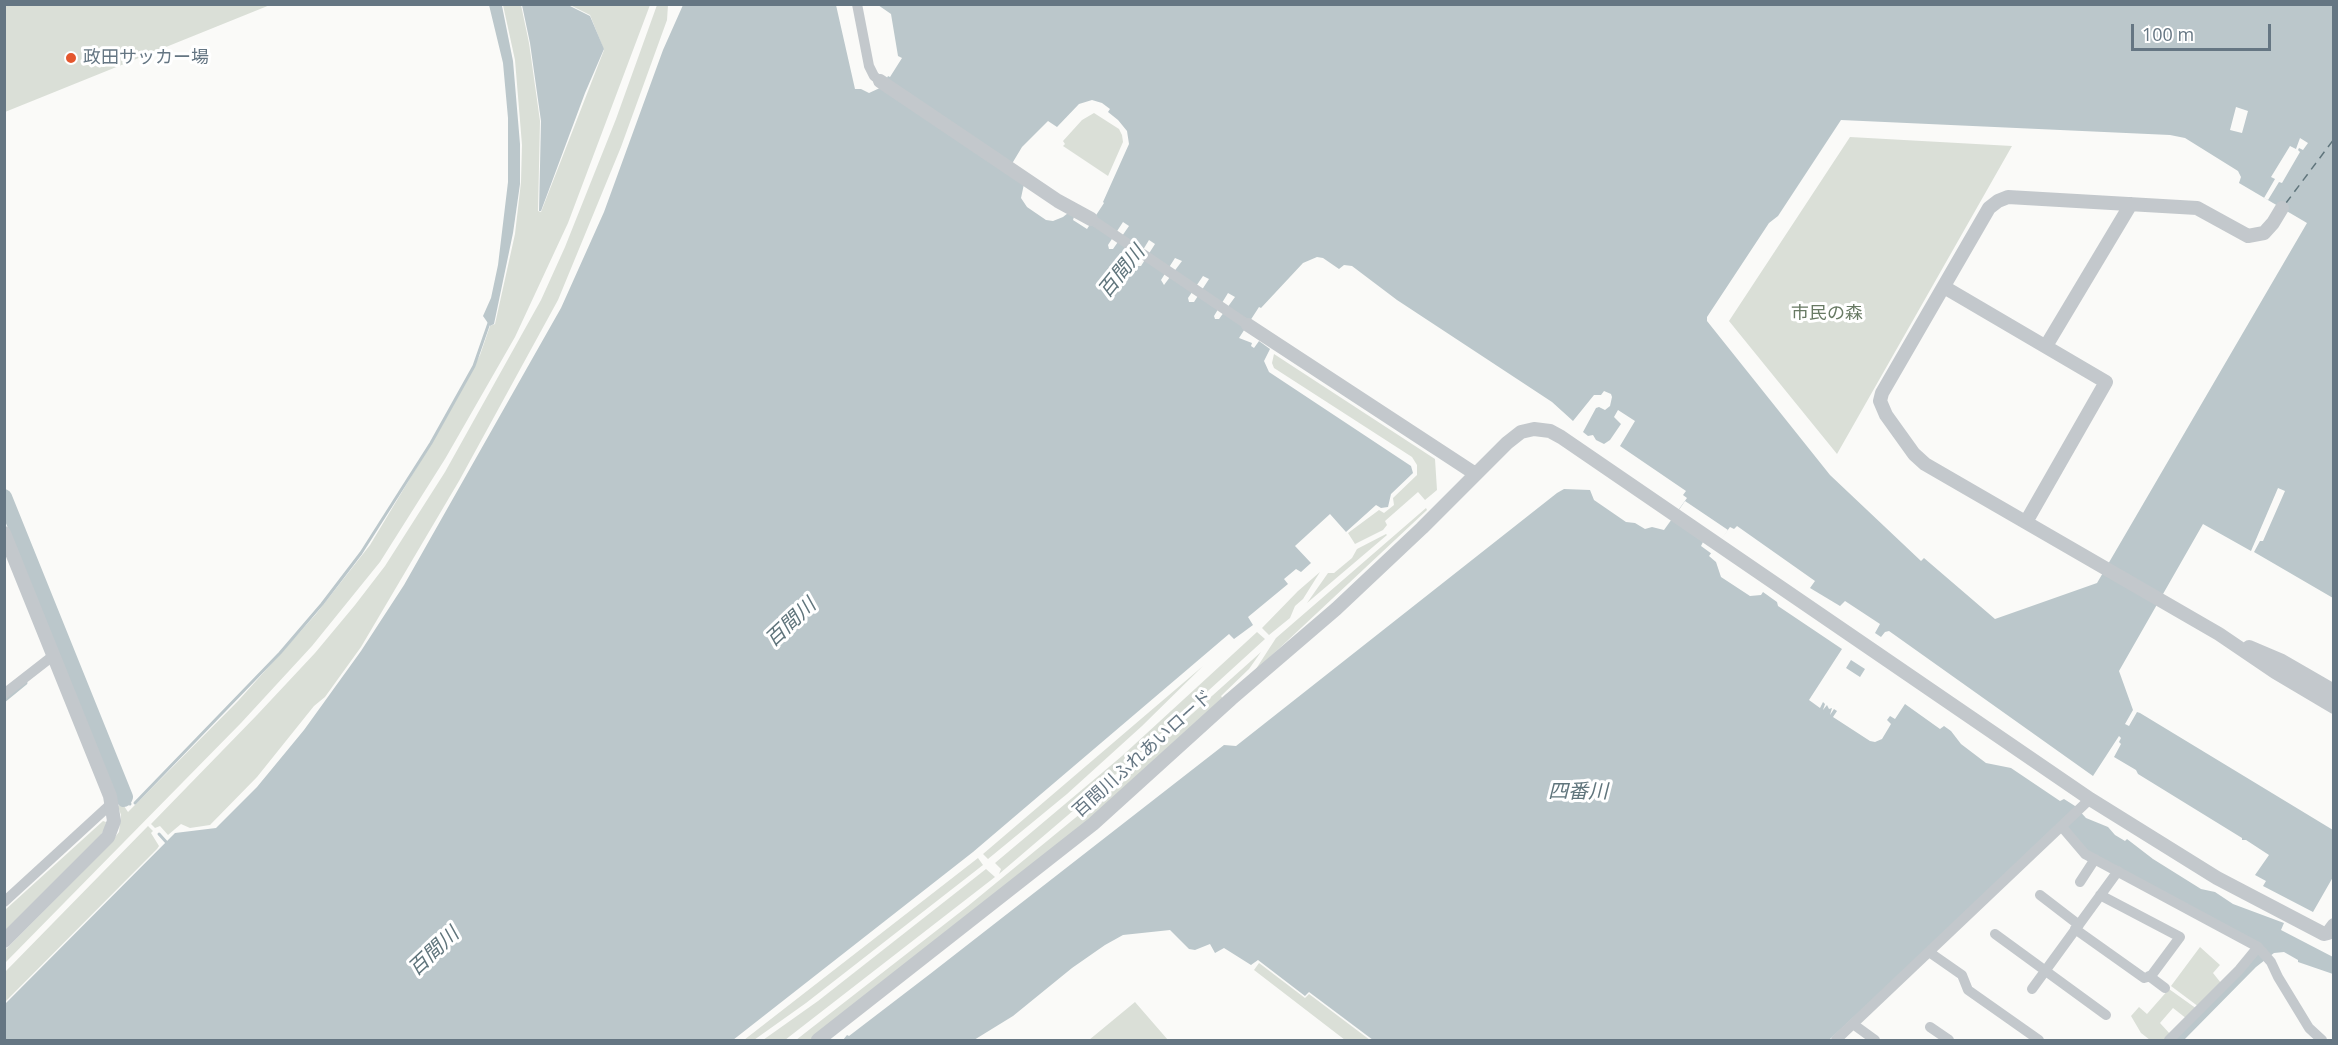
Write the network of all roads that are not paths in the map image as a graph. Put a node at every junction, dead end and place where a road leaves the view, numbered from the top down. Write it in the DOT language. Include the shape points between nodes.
graph roads {
  1 [pos="857,4"];
  2 [pos="880,81"];
  3 [pos="2131,204"];
  4 [pos="2282,208"];
  5 [pos="1091,219"];
  6 [pos="1944,287"];
  7 [pos="1248,325"];
  8 [pos="2046,346"];
  9 [pos="1474,474"];
  10 [pos="2026,522"];
  11 [pos="4,533"];
  12 [pos="2219,634"];
  13 [pos="54,655"];
  14 [pos="2334,691"];
  15 [pos="4,694"];
  16 [pos="2334,707"];
  17 [pos="2090,799"];
  18 [pos="112,803"];
  19 [pos="2063,826"];
  20 [pos="2095,859"];
  21 [pos="2118,871"];
  22 [pos="2080,882"];
  23 [pos="2100,895"];
  24 [pos="2040,896"];
  25 [pos="4,902"];
  26 [pos="2077,927"];
  27 [pos="2333,929"];
  28 [pos="1995,934"];
  29 [pos="4,941"];
  30 [pos="2259,947"];
  31 [pos="1929,952"];
  32 [pos="2045,970"];
  33 [pos="2150,976"];
  34 [pos="2165,988"];
  35 [pos="2032,989"];
  36 [pos="2106,1015"];
  37 [pos="1853,1024"];
  38 [pos="1930,1027"];
  39 [pos="818,1041"];
  40 [pos="1836,1041"];
  41 [pos="1875,1041"];
  42 [pos="1948,1041"];
  43 [pos="2039,1041"];
  44 [pos="2169,1041"];
  45 [pos="2322,1041"];
  1 -- 2 [label="street" via="869,66"];
  2 -- 5 [label="street"];
  3 -- 4 [label="street" via="2196,208 2248,236 2264,233"];
  3 -- 6 [label="street" via="2008,197 1998,201 1989,208"];
  3 -- 8 [label="street"];
  5 -- 7 [label="street"];
  6 -- 8 [label="street"];
  6 -- 10 [label="street" via="1882,393 1882,408 1919,459"];
  7 -- 9 [label="street"];
  8 -- 10 [label="street" via="2106,382"];
  9 -- 17 [label="street, 百間川ふれあいロード" via="1527,430 1541,429 1561,437"];
  9 -- 39 [label="street, 百間川ふれあいロード" via="1336,609 1120,801"];
  10 -- 12 [label="street"];
  11 -- 13 [label="street"];
  12 -- 14 [label="street" via="2282,661"];
  12 -- 16 [label="street"];
  13 -- 15 [label="street"];
  13 -- 18 [label="street"];
  17 -- 19 [label="street"];
  17 -- 27 [label="street, 百間川ふれあいロード" via="2242,892 2318,932 2324,934"];
  18 -- 25 [label="street"];
  18 -- 29 [label="street" via="114,821 108,837"];
  19 -- 20 [label="street" via="2085,854"];
  19 -- 31 [label="street"];
  20 -- 21 [label="street"];
  20 -- 22 [label="street"];
  21 -- 23 [label="street"];
  21 -- 30 [label="street"];
  23 -- 26 [label="street"];
  23 -- 33 [label="street" via="2180,937"];
  24 -- 26 [label="street"];
  26 -- 32 [label="street"];
  26 -- 33 [label="street" via="2144,978"];
  28 -- 32 [label="street"];
  30 -- 44 [label="street"];
  30 -- 45 [label="street" via="2309,1028"];
  31 -- 37 [label="street"];
  31 -- 43 [label="street" via="1962,975 1968,990"];
  32 -- 35 [label="street"];
  32 -- 36 [label="street"];
  33 -- 34 [label="street"];
  37 -- 40 [label="street"];
  37 -- 41 [label="street"];
  38 -- 42 [label="street"];
}
